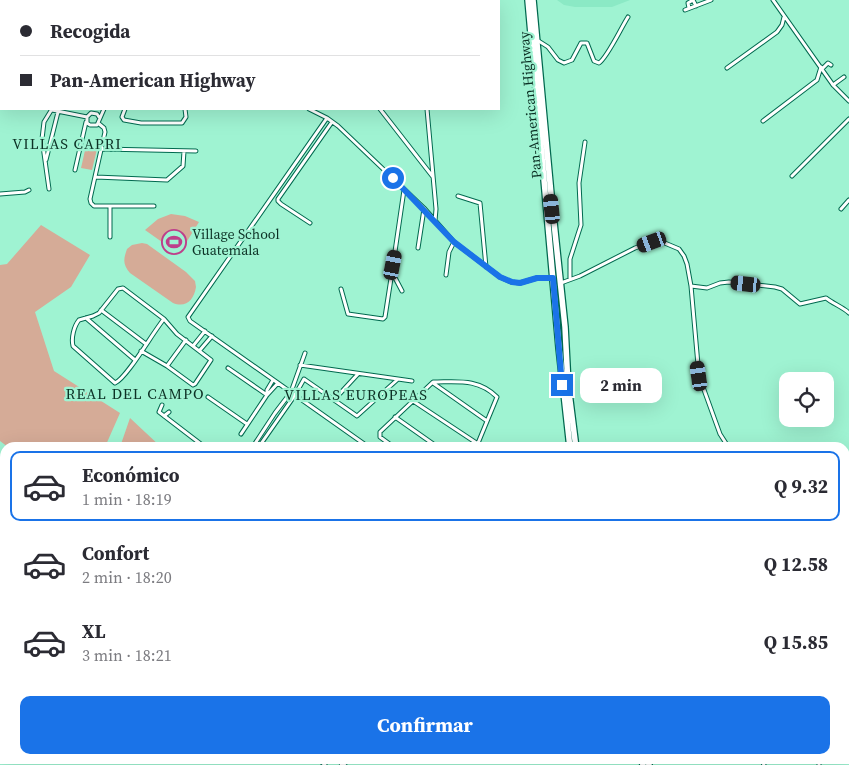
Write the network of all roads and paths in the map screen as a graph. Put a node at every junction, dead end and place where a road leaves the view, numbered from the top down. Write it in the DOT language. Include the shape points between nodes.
graph roads {
  1 [pos="528,0"];
  2 [pos="533,0"];
  3 [pos="711,0"];
  4 [pos="773,0"];
  5 [pos="696,6"];
  6 [pos="690,8"];
  7 [pos="684,10"];
  8 [pos="784,16"];
  9 [pos="628,17"];
  10 [pos="537,40"];
  11 [pos="831,65"];
  12 [pos="727,68"];
  13 [pos="821,68"];
  14 [pos="844,77"];
  15 [pos="833,85"];
  16 [pos="849,101"];
  17 [pos="51,110"];
  18 [pos="54,110"];
  19 [pos="69,110"];
  20 [pos="94,110"];
  21 [pos="103,110"];
  22 [pos="125,110"];
  23 [pos="185,110"];
  24 [pos="311,110"];
  25 [pos="381,110"];
  26 [pos="427,110"];
  27 [pos="58,112"];
  28 [pos="93,113"];
  29 [pos="68,114"];
  30 [pos="99,117"];
  31 [pos="327,118"];
  32 [pos="87,119"];
  33 [pos="849,119"];
  34 [pos="763,121"];
  35 [pos="332,122"];
  36 [pos="98,124"];
  37 [pos="585,142"];
  38 [pos="102,149"];
  39 [pos="184,151"];
  40 [pos="196,151"];
  41 [pos="46,161"];
  42 [pos="75,170"];
  43 [pos="792,176"];
  44 [pos="96,177"];
  45 [pos="433,178"];
  46 [pos="49,189"];
  47 [pos="29,190"];
  48 [pos="404,190"];
  49 [pos="0,194"];
  50 [pos="458,196"];
  51 [pos="849,200"];
  52 [pos="110,206"];
  53 [pos="154,206"];
  54 [pos="424,208"];
  55 [pos="840,209"];
  56 [pos="435,221"];
  57 [pos="310,223"];
  58 [pos="110,237"];
  59 [pos="454,242"];
  60 [pos="418,248"];
  61 [pos="486,267"];
  62 [pos="392,272"];
  63 [pos="446,274"];
  64 [pos="553,278"];
  65 [pos="570,280"];
  66 [pos="561,282"];
  67 [pos="691,286"];
  68 [pos="341,289"];
  69 [pos="402,291"];
  70 [pos="554,295"];
  71 [pos="102,310"];
  72 [pos="849,313"];
  73 [pos="86,317"];
  74 [pos="164,319"];
  75 [pos="565,330"];
  76 [pos="205,331"];
  77 [pos="212,336"];
  78 [pos="186,340"];
  79 [pos="146,344"];
  80 [pos="193,346"];
  81 [pos="200,350"];
  82 [pos="141,351"];
  83 [pos="304,353"];
  84 [pos="135,360"];
  85 [pos="300,365"];
  86 [pos="167,366"];
  87 [pos="228,368"];
  88 [pos="358,374"];
  89 [pos="273,380"];
  90 [pos="397,380"];
  91 [pos="296,381"];
  92 [pos="412,381"];
  93 [pos="433,382"];
  94 [pos="278,383"];
  95 [pos="301,383"];
  96 [pos="291,392"];
  97 [pos="295,395"];
  98 [pos="267,396"];
  99 [pos="208,398"];
  100 [pos="334,400"];
  101 [pos="413,401"];
  102 [pos="162,406"];
  103 [pos="169,412"];
  104 [pos="164,416"];
  105 [pos="395,417"];
  106 [pos="487,421"];
  107 [pos="248,424"];
  108 [pos="268,424"];
  109 [pos="272,426"];
  110 [pos="241,434"];
  111 [pos="198,442"];
  112 [pos="257,442"];
  113 [pos="258,442"];
  114 [pos="362,442"];
  115 [pos="387,442"];
  116 [pos="430,442"];
  117 [pos="471,442"];
  118 [pos="479,442"];
  119 [pos="569,442"];
  120 [pos="575,442"];
  121 [pos="725,442"];
  1 -- 64 [label="highway, Pan-American Highway"];
  2 -- 10 [label="highway, Pan-American Highway"];
  3 -- 5 [label="street"];
  4 -- 8 [label="street"];
  5 -- 6 [label="street"];
  5 -- 6 [label="street" via="693,0 688,3"];
  6 -- 7 [label="street"];
  8 -- 12 [label="street" via="778,32"];
  8 -- 13 [label="street"];
  9 -- 10 [label="street" via="606,57 599,63 594,61 587,43 581,43 572,60 564,62"];
  10 -- 66 [label="highway, Pan-American Highway"];
  11 -- 13 [label="street" via="828,63"];
  13 -- 15 [label="street"];
  13 -- 34 [label="street" via="816,80"];
  14 -- 15 [label="street"];
  15 -- 16 [label="street"];
  17 -- 41 [label="street" via="44,122 42,139"];
  18 -- 27 [label="street"];
  19 -- 29 [label="street"];
  20 -- 28 [label="street"];
  21 -- 30 [label="street"];
  22 -- 23 [label="street" via="124,120 140,123 182,123"];
  24 -- 31 [label="street"];
  25 -- 45 [label="street"];
  26 -- 45 [label="street"];
  27 -- 29 [label="street"];
  27 -- 41 [label="street"];
  28 -- 30 [label="street"];
  28 -- 32 [label="street"];
  29 -- 32 [label="street"];
  30 -- 36 [label="street"];
  31 -- 35 [label="street"];
  31 -- 76 [label="street" via="189,314 190,320"];
  32 -- 36 [label="street" via="90,126"];
  32 -- 42 [label="street"];
  33 -- 43 [label="street"];
  35 -- 48 [label="street"];
  35 -- 57 [label="street" via="278,198 278,202"];
  36 -- 38 [label="street" via="105,130"];
  37 -- 65 [label="street" via="579,184 581,224 570,257"];
  38 -- 39 [label="street"];
  38 -- 44 [label="street"];
  39 -- 40 [label="street"];
  39 -- 44 [label="street" via="183,166 167,180"];
  41 -- 46 [label="street"];
  44 -- 52 [label="street" via="91,204"];
  45 -- 56 [label="street"];
  47 -- 49 [label="street"];
  48 -- 54 [label="street"];
  48 -- 62 [label="street"];
  50 -- 61 [label="street" via="480,204"];
  51 -- 55 [label="street"];
  52 -- 53 [label="street"];
  52 -- 58 [label="street"];
  54 -- 56 [label="street"];
  54 -- 60 [label="street"];
  56 -- 59 [label="street"];
  59 -- 61 [label="street"];
  59 -- 63 [label="street"];
  61 -- 64 [label="street" via="512,282"];
  62 -- 68 [label="street" via="383,319 348,314"];
  62 -- 69 [label="street"];
  64 -- 70 [label="highway, Pan-American Highway"];
  65 -- 66 [label="street"];
  65 -- 67 [label="street" via="635,248 660,241 679,249 684,256"];
  66 -- 75 [label="highway, Pan-American Highway"];
  67 -- 72 [label="street" via="707,288 729,282 775,286 800,304 826,298"];
  67 -- 121 [label="street" via="699,376"];
  70 -- 75 [label="highway" via="560,332"];
  70 -- 119 [label="highway, Pan-American Highway"];
  71 -- 73 [label="street"];
  71 -- 74 [label="street" via="121,288"];
  71 -- 79 [label="street"];
  73 -- 84 [label="street"];
  73 -- 84 [label="street" via="76,325 72,344 114,383"];
  74 -- 78 [label="street"];
  74 -- 79 [label="street"];
  75 -- 120 [label="highway, Pan-American Highway"];
  76 -- 77 [label="street"];
  76 -- 80 [label="street"];
  77 -- 81 [label="street"];
  77 -- 89 [label="street"];
  78 -- 80 [label="street"];
  78 -- 86 [label="street"];
  79 -- 82 [label="street"];
  80 -- 81 [label="street"];
  81 -- 86 [label="street" via="212,360 194,385"];
  82 -- 84 [label="street"];
  82 -- 86 [label="street"];
  83 -- 85 [label="street"];
  85 -- 88 [label="street"];
  85 -- 91 [label="street"];
  87 -- 98 [label="street"];
  88 -- 90 [label="street"];
  88 -- 100 [label="street"];
  89 -- 94 [label="street"];
  89 -- 98 [label="street"];
  90 -- 92 [label="street"];
  90 -- 100 [label="street" via="358,416"];
  91 -- 95 [label="street"];
  91 -- 96 [label="street"];
  93 -- 101 [label="street"];
  93 -- 106 [label="street"];
  93 -- 106 [label="street" via="475,383 495,394 497,399"];
  94 -- 96 [label="street"];
  94 -- 98 [label="street"];
  95 -- 97 [label="street"];
  95 -- 100 [label="street" via="305,379"];
  96 -- 97 [label="street"];
  96 -- 108 [label="street"];
  97 -- 109 [label="street"];
  97 -- 114 [label="street"];
  98 -- 107 [label="street"];
  99 -- 107 [label="street"];
  101 -- 105 [label="street"];
  101 -- 117 [label="street"];
  102 -- 104 [label="street" via="159,412"];
  103 -- 104 [label="street"];
  104 -- 111 [label="street"];
  105 -- 115 [label="street" via="379,435"];
  105 -- 116 [label="street"];
  106 -- 118 [label="street"];
  107 -- 110 [label="street"];
  108 -- 109 [label="street"];
  108 -- 112 [label="street"];
  109 -- 113 [label="street"];
}
